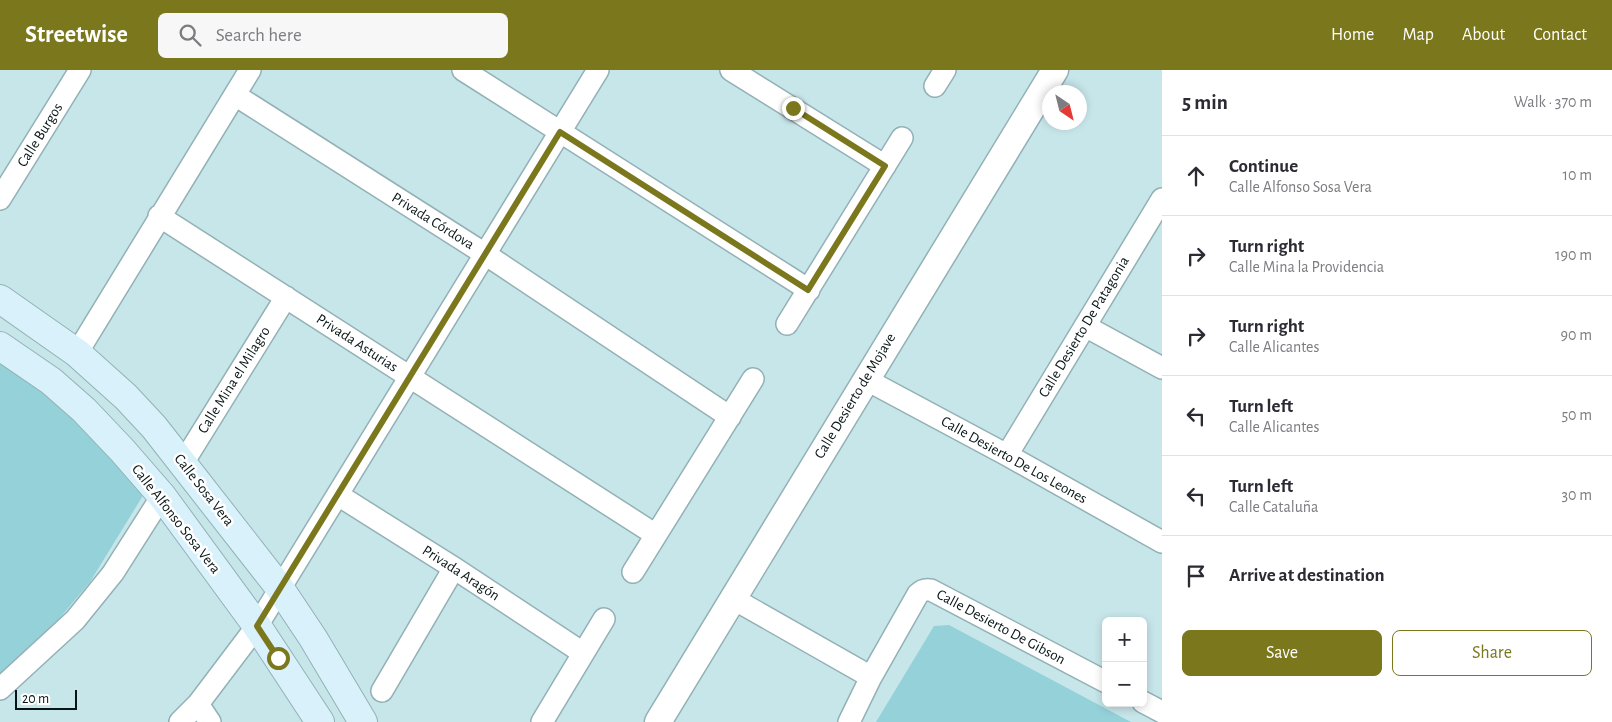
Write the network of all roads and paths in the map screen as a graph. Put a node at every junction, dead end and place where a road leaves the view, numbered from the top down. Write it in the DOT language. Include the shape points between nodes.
graph roads {
  1 [pos="80,70"];
  2 [pos="250,70"];
  3 [pos="463,70"];
  4 [pos="598,70"];
  5 [pos="732,70"];
  6 [pos="1055,70"];
  7 [pos="234,95"];
  8 [pos="560,132"];
  9 [pos="902,138"];
  10 [pos="885,166"];
  11 [pos="0,199"];
  12 [pos="1162,199"];
  13 [pos="159,216"];
  14 [pos="485,254"];
  15 [pos="808,290"];
  16 [pos="286,297"];
  17 [pos="0,299"];
  18 [pos="787,324"];
  19 [pos="1085,326"];
  20 [pos="0,346"];
  21 [pos="77,353"];
  22 [pos="1162,368"];
  23 [pos="410,377"];
  24 [pos="753,379"];
  25 [pos="865,379"];
  26 [pos="730,417"];
  27 [pos="1006,455"];
  28 [pos="183,463"];
  29 [pos="338,495"];
  30 [pos="162,496"];
  31 [pos="656,535"];
  32 [pos="1162,542"];
  33 [pos="454,568"];
  34 [pos="633,572"];
  35 [pos="279,587"];
  36 [pos="732,598"];
  37 [pos="604,619"];
  38 [pos="257,626"];
  39 [pos="583,653"];
  40 [pos="871,677"];
  41 [pos="1102,680"];
  42 [pos="0,689"];
  43 [pos="382,691"];
  44 [pos="198,704"];
  45 [pos="1147,704"];
  46 [pos="1162,712"];
  47 [pos="180,722"];
  48 [pos="210,722"];
  49 [pos="320,722"];
  50 [pos="363,722"];
  51 [pos="542,722"];
  52 [pos="658,722"];
  53 [pos="848,722"];
  1 -- 11 [label="street, Calle Burgos"];
  2 -- 7 [label="street"];
  3 -- 8 [label="street"];
  4 -- 8 [label="street"];
  5 -- 10 [label="street"];
  6 -- 25 [label="street, Calle Desierto de Mojave"];
  7 -- 13 [label="street"];
  7 -- 14 [label="street, Privada Córdova"];
  8 -- 14 [label="street"];
  8 -- 15 [label="street"];
  9 -- 10 [label="street"];
  10 -- 15 [label="street"];
  12 -- 19 [label="street, Calle Desierto De Patagonia"];
  13 -- 16 [label="street, Privada Asturias"];
  13 -- 21 [label="street"];
  14 -- 23 [label="street"];
  14 -- 26 [label="street, Privada Córdova"];
  15 -- 18 [label="street"];
  16 -- 23 [label="street, Privada Asturias"];
  16 -- 28 [label="street, Calle Mina el Milagro"];
  17 -- 21 [label="main road, Calle Sosa Vera"];
  19 -- 22 [label="street"];
  19 -- 27 [label="street, Calle Desierto De Patagonia"];
  20 -- 30 [label="main road, Calle Alfonso Sosa Vera" via="51,381 84,410"];
  21 -- 28 [label="main road, Calle Sosa Vera" via="126,397"];
  23 -- 29 [label="street"];
  23 -- 31 [label="street, Privada Asturias"];
  24 -- 26 [label="street"];
  25 -- 27 [label="street, Calle Desierto De Los Leones"];
  25 -- 36 [label="street, Calle Desierto de Mojave"];
  26 -- 31 [label="street"];
  27 -- 32 [label="street, Calle Desierto De Los Leones"];
  28 -- 35 [label="main road, Calle Sosa Vera"];
  29 -- 33 [label="street, Privada Aragón"];
  29 -- 35 [label="street"];
  30 -- 38 [label="main road, Calle Alfonso Sosa Vera"];
  30 -- 42 [label="street" via="113,573 75,620"];
  31 -- 34 [label="street"];
  33 -- 39 [label="street, Privada Aragón"];
  33 -- 43 [label="street"];
  35 -- 38 [label="street"];
  35 -- 50 [label="main road, Calle Sosa Vera"];
  36 -- 40 [label="street"];
  36 -- 52 [label="street, Calle Desierto de Mojave"];
  37 -- 39 [label="street"];
  38 -- 44 [label="street"];
  38 -- 49 [label="main road, Calle Alfonso Sosa Vera"];
  39 -- 51 [label="street"];
  40 -- 41 [label="street, Calle Desierto De Gibson" via="918,594 926,589"];
  40 -- 53 [label="street, Calle Desierto De Gibson"];
  44 -- 47 [label="street"];
  44 -- 48 [label="street"];
  45 -- 46 [label="street"];
}
